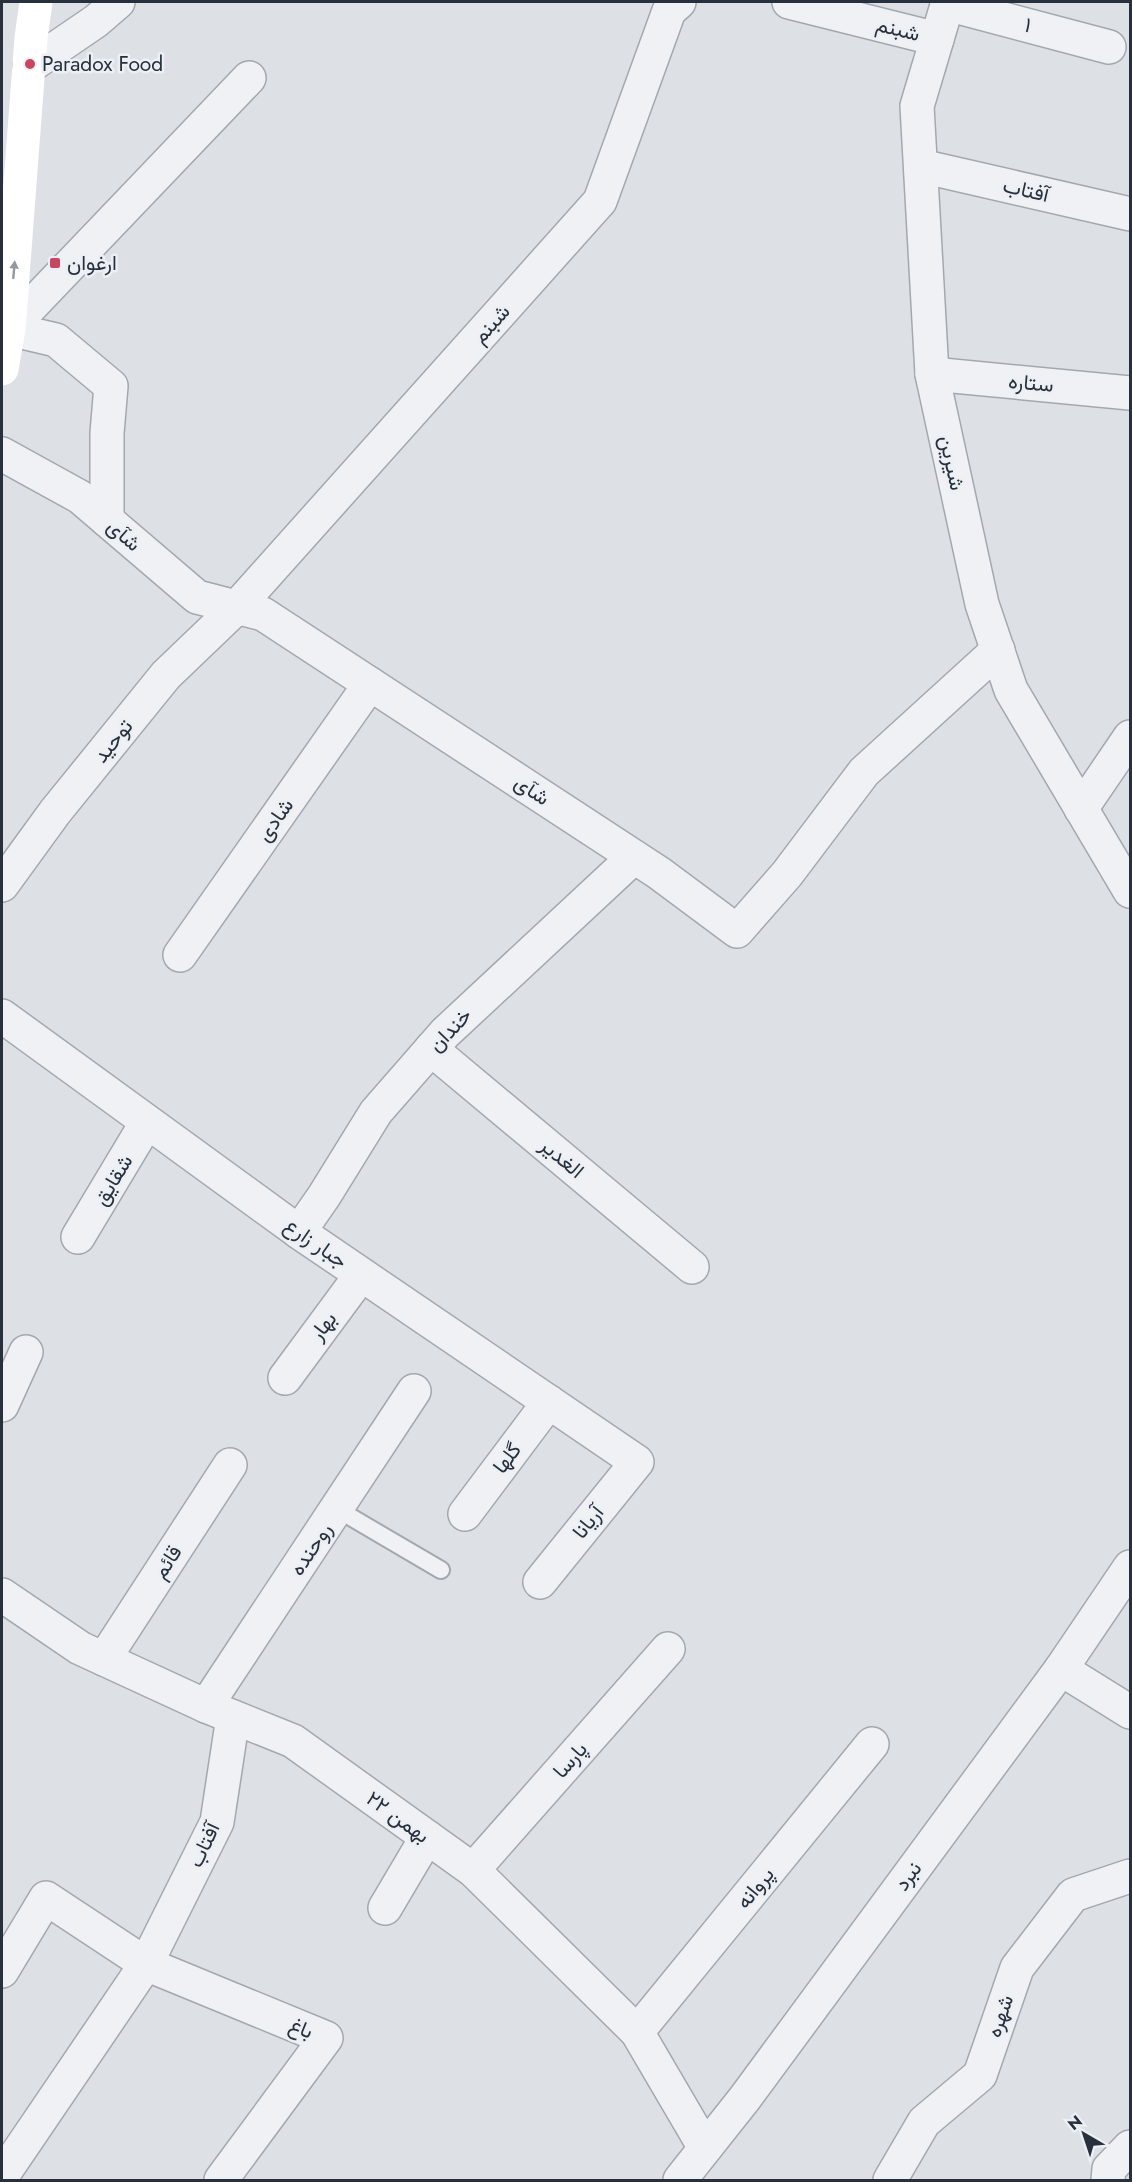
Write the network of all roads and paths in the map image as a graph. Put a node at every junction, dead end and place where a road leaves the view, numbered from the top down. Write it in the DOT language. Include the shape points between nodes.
graph roads {
  1 [pos="36,2"];
  2 [pos="118,2"];
  3 [pos="680,2"];
  4 [pos="789,2"];
  5 [pos="947,3"];
  6 [pos="937,39"];
  7 [pos="1109,47"];
  8 [pos="30,66"];
  9 [pos="249,78"];
  10 [pos="921,166"];
  11 [pos="1131,214"];
  12 [pos="9,329"];
  13 [pos="2,369"];
  14 [pos="932,374"];
  15 [pos="1131,393"];
  16 [pos="2,454"];
  17 [pos="106,520"];
  18 [pos="237,607"];
  19 [pos="998,650"];
  20 [pos="370,684"];
  21 [pos="1131,737"];
  22 [pos="1081,809"];
  23 [pos="634,857"];
  24 [pos="2,885"];
  25 [pos="1131,891"];
  26 [pos="180,955"];
  27 [pos="2,1016"];
  28 [pos="431,1049"];
  29 [pos="147,1122"];
  30 [pos="298,1232"];
  31 [pos="78,1237"];
  32 [pos="692,1267"];
  33 [pos="361,1275"];
  34 [pos="26,1352"];
  35 [pos="285,1378"];
  36 [pos="414,1391"];
  37 [pos="549,1402"];
  38 [pos="2,1405"];
  39 [pos="637,1462"];
  40 [pos="230,1465"];
  41 [pos="337,1509"];
  42 [pos="465,1514"];
  43 [pos="1131,1567"];
  44 [pos="441,1570"];
  45 [pos="540,1582"];
  46 [pos="2,1595"];
  47 [pos="668,1650"];
  48 [pos="104,1659"];
  49 [pos="1061,1669"];
  50 [pos="220,1711"];
  51 [pos="1131,1712"];
  52 [pos="872,1743"];
  53 [pos="427,1837"];
  54 [pos="473,1870"];
  55 [pos="1131,1876"];
  56 [pos="385,1908"];
  57 [pos="146,1964"];
  58 [pos="2,1971"];
  59 [pos="637,2032"];
  60 [pos="1131,2147"];
  61 [pos="705,2148"];
  62 [pos="2,2176"];
  63 [pos="221,2181"];
  64 [pos="680,2181"];
  65 [pos="890,2181"];
  66 [pos="1108,2181"];
  1 -- 8 [label="main road"];
  2 -- 8 [label="street"];
  3 -- 18 [label="street, شبنم" via="669,11 600,201"];
  4 -- 6 [label="street, شبنم"];
  5 -- 6 [label="street, شیرین"];
  5 -- 7 [label="street, ۱"];
  6 -- 10 [label="street, شیرین" via="917,106"];
  12 -- 8 [label="main road, one-way"];
  9 -- 12 [label="street"];
  10 -- 11 [label="street, آفتاب"];
  10 -- 14 [label="street, شیرین"];
  12 -- 13 [label="main road"];
  12 -- 17 [label="street" via="56,340 111,386"];
  14 -- 15 [label="street, ستاره"];
  14 -- 19 [label="street, شیرین" via="982,604"];
  16 -- 17 [label="street, شآی" via="80,497"];
  17 -- 18 [label="street, شآی" via="197,597"];
  18 -- 20 [label="street, شآی" via="263,614"];
  18 -- 24 [label="street, توحید" via="166,675 55,812"];
  19 -- 22 [label="street, شیرین" via="1011,690"];
  19 -- 23 [label="street, شآی" via="864,772 787,874 737,931"];
  20 -- 23 [label="street, شآی"];
  20 -- 26 [label="street, شادی"];
  21 -- 22 [label="street"];
  22 -- 25 [label="street, شیرین"];
  23 -- 28 [label="street, خندان"];
  27 -- 29 [label="street, جبار زارع"];
  28 -- 30 [label="street, خندان" via="376,1112"];
  28 -- 32 [label="street, الغدیر"];
  29 -- 30 [label="street, جبار زارع"];
  29 -- 31 [label="street, شقایق"];
  30 -- 33 [label="street, جبار زارع"];
  33 -- 35 [label="street, بهار"];
  33 -- 37 [label="street, جبار زارع"];
  34 -- 38 [label="street"];
  36 -- 41 [label="street, روحنده"];
  37 -- 39 [label="street, جبار زارع"];
  37 -- 42 [label="street, گلها"];
  39 -- 45 [label="street, آریانا"];
  40 -- 48 [label="street, قائم"];
  41 -- 44 [label="lane"];
  41 -- 50 [label="street, روحنده"];
  43 -- 49 [label="street, نبرد"];
  46 -- 48 [label="street, ۲۲ بهمن" via="80,1648"];
  47 -- 54 [label="street, پارسا"];
  48 -- 50 [label="street, ۲۲ بهمن"];
  49 -- 51 [label="street"];
  49 -- 61 [label="street, نبرد"];
  50 -- 53 [label="street, ۲۲ بهمن" via="293,1741"];
  50 -- 57 [label="street, آفتاب" via="217,1822"];
  52 -- 59 [label="street, پروانه"];
  53 -- 54 [label="street, ۲۲ بهمن"];
  53 -- 56 [label="street"];
  54 -- 59 [label="street, ۲۲ بهمن"];
  55 -- 65 [label="street, شهره" via="1073,1895 1017,1968 980,2075 924,2122"];
  57 -- 58 [label="street" via="46,1898"];
  57 -- 62 [label="street, آفتاب"];
  57 -- 63 [label="street, باغ" via="326,2038"];
  59 -- 61 [label="street, ۲۲ بهمن"];
  60 -- 66 [label="street" via="1109,2169"];
  61 -- 64 [label="street, نبرد"];
}
